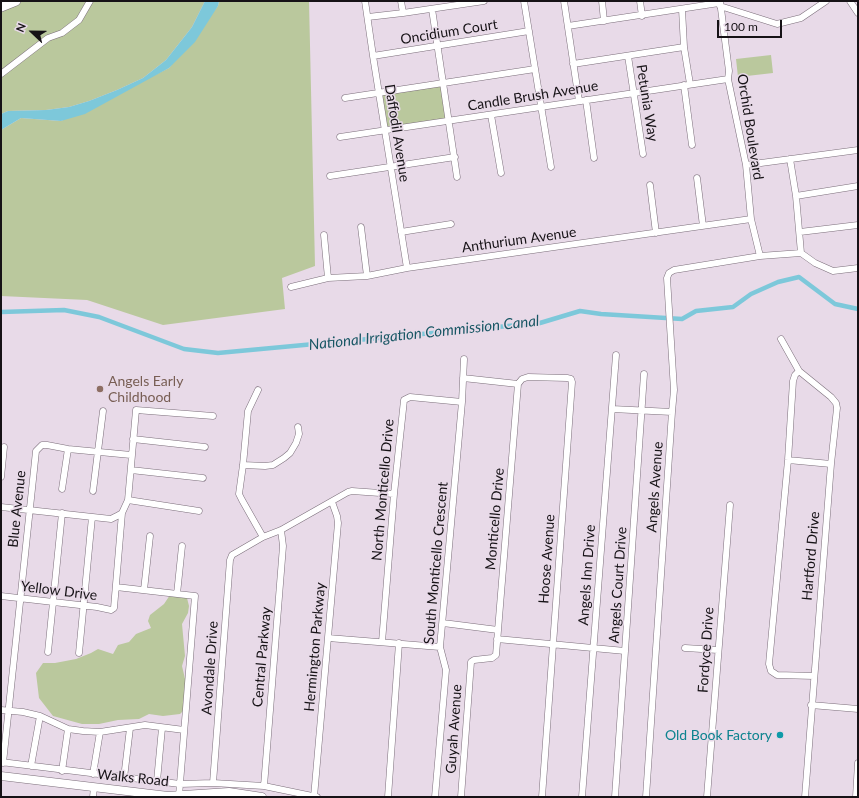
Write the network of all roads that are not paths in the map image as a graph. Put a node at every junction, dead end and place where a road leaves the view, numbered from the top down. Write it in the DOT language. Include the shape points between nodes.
graph roads {
  1 [pos="16,1"];
  2 [pos="90,1"];
  3 [pos="365,1"];
  4 [pos="401,1"];
  5 [pos="484,1"];
  6 [pos="524,1"];
  7 [pos="564,1"];
  8 [pos="602,1"];
  9 [pos="640,1"];
  10 [pos="826,1"];
  11 [pos="850,1"];
  12 [pos="720,3"];
  13 [pos="1,7"];
  14 [pos="432,9"];
  15 [pos="682,9"];
  16 [pos="403,13"];
  17 [pos="858,13"];
  18 [pos="642,16"];
  19 [pos="368,17"];
  20 [pos="604,20"];
  21 [pos="568,26"];
  22 [pos="529,31"];
  23 [pos="438,46"];
  24 [pos="684,47"];
  25 [pos="373,56"];
  26 [pos="628,56"];
  27 [pos="573,64"];
  28 [pos="536,69"];
  29 [pos="1,74"];
  30 [pos="728,79"];
  31 [pos="443,83"];
  32 [pos="687,85"];
  33 [pos="379,92"];
  34 [pos="634,93"];
  35 [pos="345,98"];
  36 [pos="583,100"];
  37 [pos="542,106"];
  38 [pos="491,115"];
  39 [pos="450,120"];
  40 [pos="385,130"];
  41 [pos="340,137"];
  42 [pos="692,145"];
  43 [pos="858,150"];
  44 [pos="643,154"];
  45 [pos="455,157"];
  46 [pos="594,158"];
  47 [pos="790,159"];
  48 [pos="746,165"];
  49 [pos="390,166"];
  50 [pos="551,167"];
  51 [pos="501,173"];
  52 [pos="330,176"];
  53 [pos="457,177"];
  54 [pos="697,178"];
  55 [pos="650,185"];
  56 [pos="858,186"];
  57 [pos="796,196"];
  58 [pos="751,219"];
  59 [pos="451,224"];
  60 [pos="858,225"];
  61 [pos="703,226"];
  62 [pos="361,227"];
  63 [pos="400,232"];
  64 [pos="656,232"];
  65 [pos="800,232"];
  66 [pos="324,235"];
  67 [pos="802,253"];
  68 [pos="760,256"];
  69 [pos="407,268"];
  70 [pos="858,268"];
  71 [pos="367,276"];
  72 [pos="328,278"];
  73 [pos="291,287"];
  74 [pos="781,339"];
  75 [pos="616,355"];
  76 [pos="464,359"];
  77 [pos="799,371"];
  78 [pos="644,374"];
  79 [pos="463,378"];
  80 [pos="518,384"];
  81 [pos="258,390"];
  82 [pos="462,402"];
  83 [pos="612,409"];
  84 [pos="641,410"];
  85 [pos="103,411"];
  86 [pos="672,412"];
  87 [pos="213,416"];
  88 [pos="298,427"];
  89 [pos="133,439"];
  90 [pos="4,447"];
  91 [pos="205,447"];
  92 [pos="68,449"];
  93 [pos="98,452"];
  94 [pos="131,455"];
  95 [pos="788,460"];
  96 [pos="831,464"];
  97 [pos="244,465"];
  98 [pos="131,470"];
  99 [pos="1,477"];
  100 [pos="203,478"];
  101 [pos="62,489"];
  102 [pos="94,491"];
  103 [pos="394,494"];
  104 [pos="128,500"];
  105 [pos="332,502"];
  106 [pos="730,505"];
  107 [pos="1,507"];
  108 [pos="29,510"];
  109 [pos="199,511"];
  110 [pos="62,513"];
  111 [pos="122,513"];
  112 [pos="92,517"];
  113 [pos="281,530"];
  114 [pos="150,536"];
  115 [pos="263,537"];
  116 [pos="182,546"];
  117 [pos="116,587"];
  118 [pos="144,590"];
  119 [pos="177,594"];
  120 [pos="1,596"];
  121 [pos="20,598"];
  122 [pos="53,602"];
  123 [pos="84,605"];
  124 [pos="443,623"];
  125 [pos="498,630"];
  126 [pos="328,638"];
  127 [pos="497,639"];
  128 [pos="382,642"];
  129 [pos="399,643"];
  130 [pos="553,644"];
  131 [pos="440,647"];
  132 [pos="594,648"];
  133 [pos="685,648"];
  134 [pos="718,650"];
  135 [pos="625,651"];
  136 [pos="48,652"];
  137 [pos="79,653"];
  138 [pos="471,662"];
  139 [pos="814,676"];
  140 [pos="811,705"];
  141 [pos="858,709"];
  142 [pos="1,710"];
  143 [pos="8,711"];
  144 [pos="40,716"];
  145 [pos="130,728"];
  146 [pos="162,728"];
  147 [pos="68,729"];
  148 [pos="184,730"];
  149 [pos="100,732"];
  150 [pos="2,762"];
  151 [pos="858,763"];
  152 [pos="31,766"];
  153 [pos="62,771"];
  154 [pos="93,774"];
  155 [pos="1,776"];
  156 [pos="124,778"];
  157 [pos="157,781"];
  158 [pos="213,783"];
  159 [pos="180,784"];
  160 [pos="264,786"];
  161 [pos="94,787"];
  162 [pos="210,795"];
  163 [pos="856,795"];
  164 [pos="179,796"];
  165 [pos="93,797"];
  166 [pos="262,797"];
  167 [pos="315,797"];
  168 [pos="388,797"];
  169 [pos="435,797"];
  170 [pos="461,797"];
  171 [pos="542,797"];
  172 [pos="582,797"];
  173 [pos="615,797"];
  174 [pos="646,797"];
  175 [pos="707,797"];
  176 [pos="805,797"];
  1 -- 13 [label="highway"];
  2 -- 29 [label="street" via="79,20 48,38"];
  3 -- 19 [label="street, Daffodil Avenue"];
  4 -- 16 [label="street"];
  5 -- 14 [label="street"];
  6 -- 22 [label="street"];
  7 -- 21 [label="street"];
  8 -- 20 [label="street"];
  9 -- 18 [label="street"];
  10 -- 12 [label="street" via="801,18 777,24"];
  11 -- 17 [label="street"];
  12 -- 15 [label="street"];
  12 -- 30 [label="street, Orchid Boulevard"];
  14 -- 16 [label="street"];
  14 -- 23 [label="street"];
  15 -- 18 [label="street"];
  15 -- 24 [label="street"];
  16 -- 19 [label="street"];
  18 -- 20 [label="street"];
  19 -- 25 [label="street, Daffodil Avenue"];
  20 -- 21 [label="street"];
  21 -- 27 [label="street"];
  22 -- 23 [label="street, Oncidium Court"];
  22 -- 28 [label="street"];
  23 -- 25 [label="street, Oncidium Court"];
  23 -- 31 [label="street"];
  24 -- 26 [label="street"];
  24 -- 32 [label="street"];
  25 -- 33 [label="street, Daffodil Avenue"];
  26 -- 27 [label="street"];
  26 -- 34 [label="street, Petunia Way"];
  27 -- 36 [label="street"];
  28 -- 31 [label="street"];
  28 -- 37 [label="street"];
  30 -- 32 [label="street, Candle Brush Avenue"];
  30 -- 48 [label="street, Orchid Boulevard"];
  31 -- 33 [label="street"];
  31 -- 39 [label="street"];
  32 -- 34 [label="street, Candle Brush Avenue"];
  32 -- 42 [label="street"];
  33 -- 35 [label="street"];
  33 -- 40 [label="street, Daffodil Avenue"];
  34 -- 36 [label="street, Candle Brush Avenue"];
  34 -- 44 [label="street, Petunia Way"];
  36 -- 37 [label="street, Candle Brush Avenue"];
  36 -- 46 [label="street"];
  37 -- 38 [label="street, Candle Brush Avenue"];
  37 -- 50 [label="street"];
  38 -- 39 [label="street, Candle Brush Avenue"];
  38 -- 51 [label="street"];
  39 -- 40 [label="street, Candle Brush Avenue"];
  39 -- 45 [label="street"];
  40 -- 41 [label="street, Candle Brush Avenue"];
  40 -- 49 [label="street, Daffodil Avenue"];
  43 -- 47 [label="street"];
  45 -- 49 [label="street"];
  45 -- 53 [label="street"];
  47 -- 48 [label="street"];
  47 -- 57 [label="street"];
  48 -- 58 [label="street, Orchid Boulevard"];
  49 -- 52 [label="street"];
  49 -- 63 [label="street, Daffodil Avenue"];
  54 -- 61 [label="street"];
  55 -- 64 [label="street"];
  56 -- 57 [label="street"];
  57 -- 65 [label="street"];
  58 -- 61 [label="street, Anthurium Avenue"];
  58 -- 68 [label="street, Orchid Boulevard"];
  59 -- 63 [label="street"];
  60 -- 65 [label="street"];
  61 -- 64 [label="street, Anthurium Avenue"];
  62 -- 71 [label="street"];
  63 -- 69 [label="street, Daffodil Avenue"];
  64 -- 69 [label="street, Anthurium Avenue"];
  65 -- 67 [label="street"];
  66 -- 72 [label="street"];
  67 -- 68 [label="street"];
  67 -- 70 [label="street" via="815,263 833,271"];
  68 -- 86 [label="street, Angels Avenue" via="674,270 669,273 667,278 674,390"];
  69 -- 71 [label="street, Anthurium Avenue"];
  71 -- 72 [label="street, Anthurium Avenue"];
  72 -- 73 [label="street, Anthurium Avenue"];
  74 -- 77 [label="street, Hartford Drive"];
  75 -- 83 [label="street, Angels Inn Drive"];
  76 -- 79 [label="street, South Monticello Crescent"];
  77 -- 95 [label="street" via="793,381"];
  77 -- 96 [label="street, Hartford Drive" via="836,403"];
  78 -- 84 [label="street, Angels Court Drive"];
  79 -- 80 [label="street"];
  79 -- 82 [label="street, South Monticello Crescent"];
  80 -- 125 [label="street, Monticello Drive"];
  80 -- 130 [label="street, Hoose Avenue" via="528,377 567,378 572,382"];
  81 -- 97 [label="street" via="248,411"];
  82 -- 103 [label="street, North Monticello Drive" via="410,397 404,400"];
  82 -- 124 [label="street, South Monticello Crescent"];
  83 -- 84 [label="street"];
  83 -- 132 [label="street, Angels Inn Drive"];
  84 -- 86 [label="street"];
  84 -- 135 [label="street, Angels Court Drive"];
  85 -- 93 [label="street"];
  86 -- 174 [label="street, Angels Avenue"];
  87 -- 89 [label="street" via="136,410"];
  88 -- 97 [label="street" via="296,443 284,458 273,465"];
  89 -- 91 [label="street"];
  89 -- 94 [label="street"];
  90 -- 99 [label="street"];
  92 -- 93 [label="street, Blue Avenue"];
  92 -- 101 [label="street"];
  92 -- 108 [label="street, Blue Avenue" via="47,445 38,447"];
  93 -- 94 [label="street, Blue Avenue"];
  93 -- 102 [label="street"];
  94 -- 98 [label="street"];
  95 -- 96 [label="street"];
  95 -- 139 [label="street" via="769,668 777,675"];
  96 -- 139 [label="street, Hartford Drive"];
  97 -- 115 [label="street" via="239,494"];
  98 -- 100 [label="street"];
  98 -- 104 [label="street"];
  103 -- 105 [label="street" via="352,491"];
  103 -- 128 [label="street, North Monticello Drive"];
  104 -- 109 [label="street"];
  104 -- 111 [label="street"];
  105 -- 113 [label="street"];
  105 -- 126 [label="street, Hermington Parkway" via="338,523"];
  106 -- 134 [label="street, Fordyce Drive"];
  107 -- 108 [label="street"];
  108 -- 110 [label="street"];
  108 -- 121 [label="street, Blue Avenue"];
  110 -- 112 [label="street"];
  110 -- 122 [label="street"];
  111 -- 112 [label="street" via="111,518"];
  111 -- 117 [label="street"];
  112 -- 123 [label="street"];
  113 -- 115 [label="street"];
  113 -- 160 [label="street, Central Parkway" via="283,546"];
  114 -- 118 [label="street"];
  115 -- 158 [label="street, Avondale Drive" via="232,555 230,560"];
  116 -- 119 [label="street"];
  117 -- 118 [label="street"];
  117 -- 123 [label="street, Yellow Drive" via="114,608 111,610"];
  118 -- 119 [label="street"];
  119 -- 148 [label="street" via="195,596"];
  120 -- 121 [label="street, Yellow Drive"];
  121 -- 122 [label="street, Yellow Drive"];
  121 -- 143 [label="street, Blue Avenue"];
  122 -- 123 [label="street, Yellow Drive"];
  122 -- 136 [label="street"];
  123 -- 137 [label="street"];
  124 -- 125 [label="street"];
  124 -- 131 [label="street, South Monticello Crescent"];
  125 -- 127 [label="street, Monticello Drive"];
  126 -- 128 [label="street"];
  126 -- 167 [label="street, Hermington Parkway"];
  127 -- 130 [label="street"];
  127 -- 138 [label="street, Monticello Drive" via="496,655"];
  128 -- 129 [label="street"];
  129 -- 131 [label="street"];
  129 -- 168 [label="street"];
  130 -- 132 [label="street"];
  130 -- 171 [label="street, Hoose Avenue"];
  131 -- 169 [label="street, South Monticello Crescent" via="446,670"];
  132 -- 135 [label="street"];
  132 -- 172 [label="street, Angels Inn Drive"];
  133 -- 134 [label="street"];
  134 -- 175 [label="street, Fordyce Drive"];
  135 -- 173 [label="street, Angels Court Drive"];
  138 -- 170 [label="street, Guyah Avenue"];
  139 -- 140 [label="street, Hartford Drive"];
  140 -- 141 [label="street"];
  140 -- 176 [label="street, Hartford Drive"];
  142 -- 143 [label="street"];
  143 -- 144 [label="street"];
  143 -- 150 [label="street, Blue Avenue"];
  144 -- 147 [label="street"];
  144 -- 152 [label="street"];
  145 -- 146 [label="street" via="145,725"];
  145 -- 149 [label="street"];
  145 -- 156 [label="street"];
  146 -- 148 [label="street"];
  146 -- 157 [label="street"];
  147 -- 149 [label="street"];
  147 -- 153 [label="street"];
  148 -- 159 [label="street"];
  149 -- 154 [label="street"];
  150 -- 152 [label="street"];
  151 -- 163 [label="street"];
  152 -- 153 [label="street"];
  153 -- 154 [label="street"];
  154 -- 156 [label="street"];
  155 -- 161 [label="main road, Walks Road"];
  156 -- 157 [label="street"];
  157 -- 159 [label="street"];
  158 -- 159 [label="street"];
  158 -- 160 [label="street"];
  159 -- 164 [label="street"];
  160 -- 167 [label="street"];
  161 -- 164 [label="main road, Walks Road"];
  161 -- 165 [label="street"];
  162 -- 164 [label="main road, Walks Road"];
  162 -- 166 [label="main road, Walks Road" via="229,792"];
}
